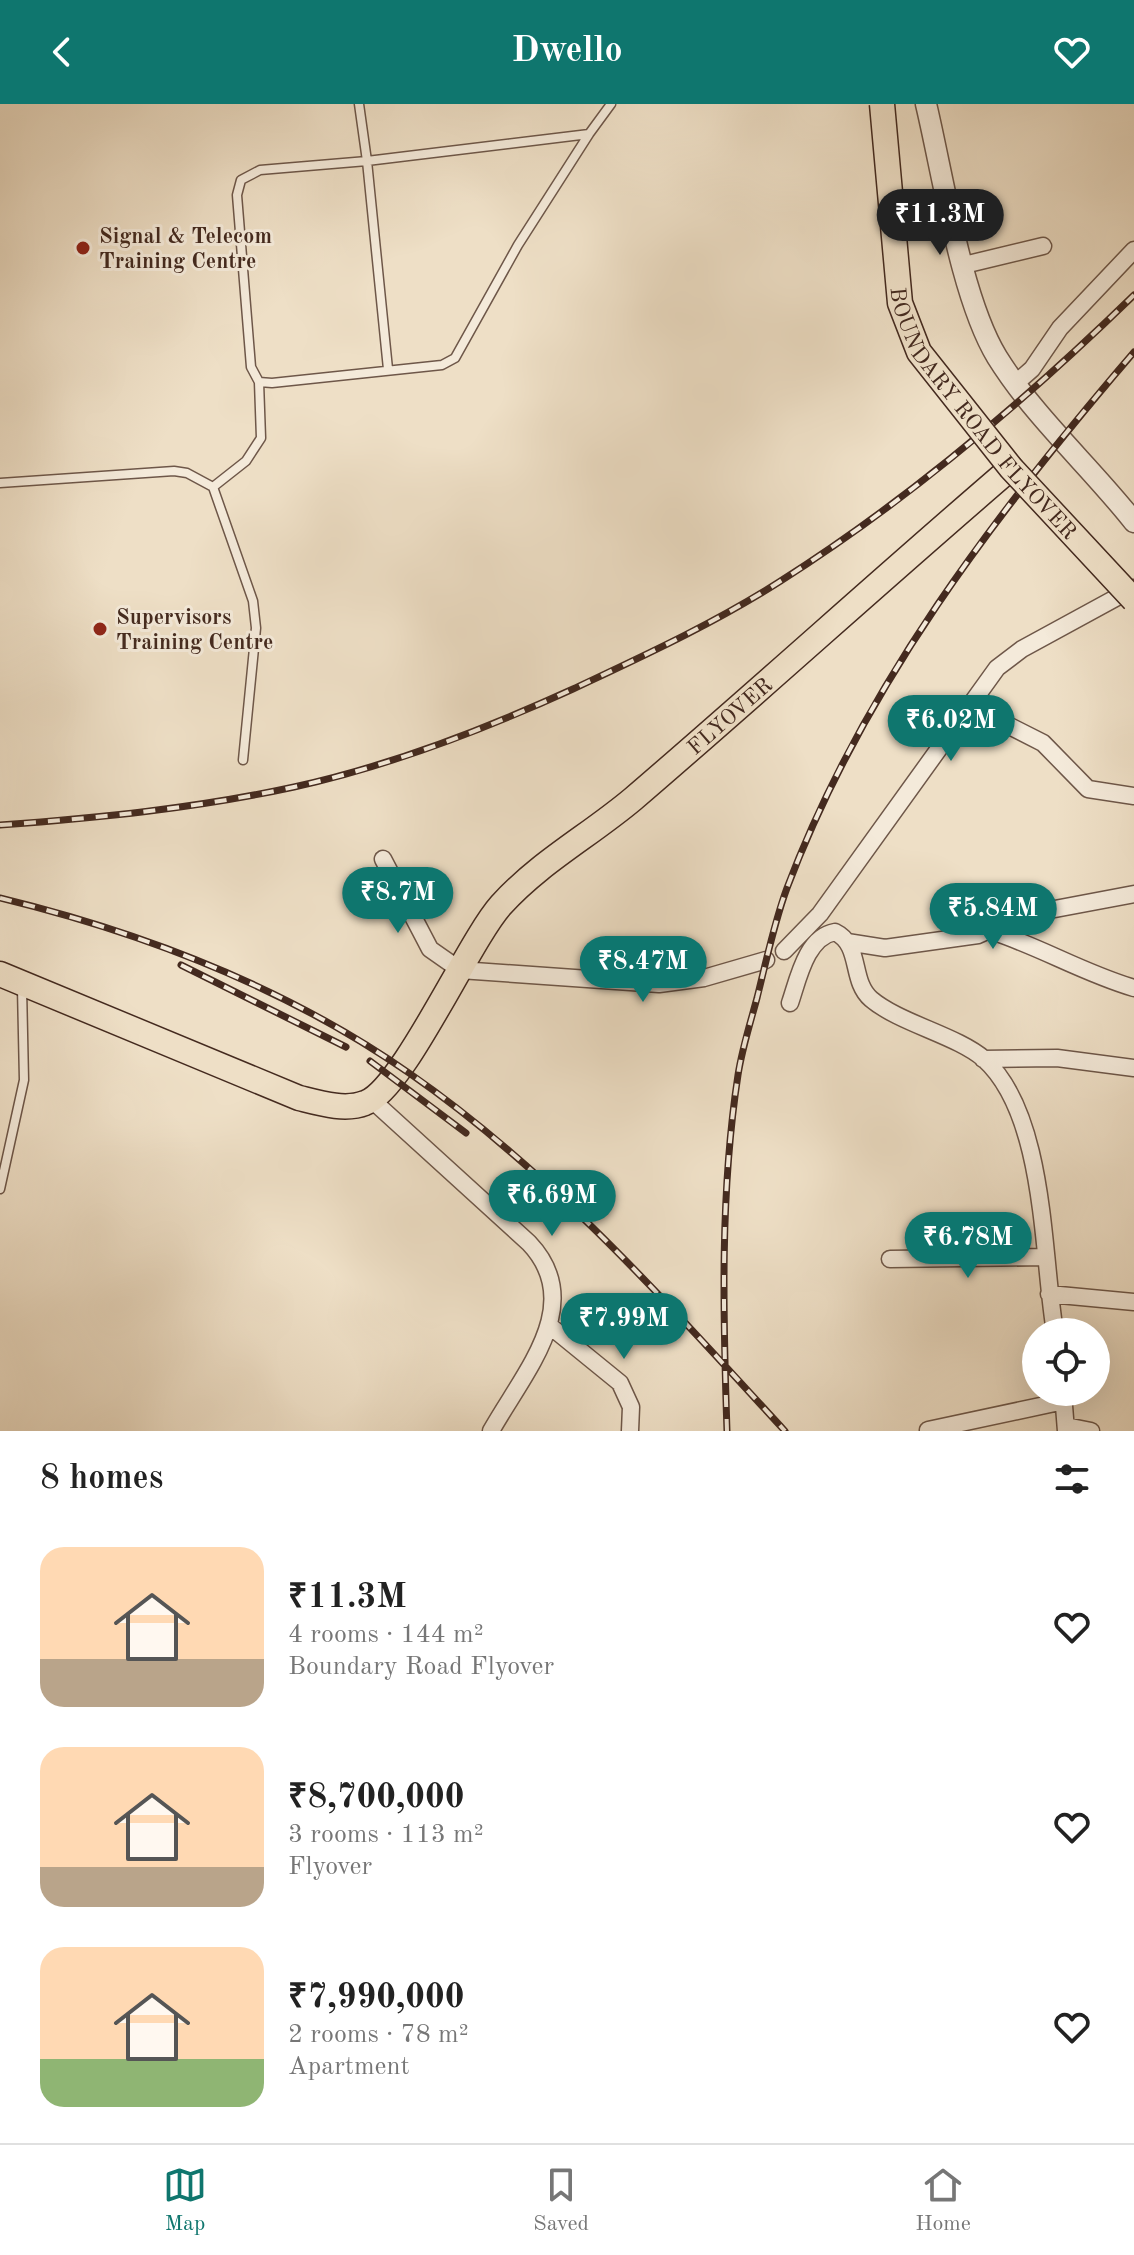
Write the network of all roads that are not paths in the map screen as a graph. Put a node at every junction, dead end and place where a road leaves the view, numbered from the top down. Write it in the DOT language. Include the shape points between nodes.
graph roads {
  1 [pos="359,104"];
  2 [pos="611,104"];
  3 [pos="882,104"];
  4 [pos="926,104"];
  5 [pos="589,134"];
  6 [pos="367,161"];
  7 [pos="1043,246"];
  8 [pos="1134,250"];
  9 [pos="964,265"];
  10 [pos="388,369"];
  11 [pos="259,382"];
  12 [pos="1016,383"];
  13 [pos="1011,468"];
  14 [pos="0,483"];
  15 [pos="213,487"];
  16 [pos="1133,520"];
  17 [pos="1134,588"];
  18 [pos="1134,600"];
  19 [pos="968,705"];
  20 [pos="243,760"];
  21 [pos="1134,796"];
  22 [pos="383,859"];
  23 [pos="1134,894"];
  24 [pos="991,931"];
  25 [pos="847,942"];
  26 [pos="784,951"];
  27 [pos="766,960"];
  28 [pos="460,970"];
  29 [pos="11,979"];
  30 [pos="1134,988"];
  31 [pos="790,1003"];
  32 [pos="983,1059"];
  33 [pos="1134,1068"];
  34 [pos="372,1100"];
  35 [pos="0,1189"];
  36 [pos="1045,1257"];
  37 [pos="890,1259"];
  38 [pos="1049,1294"];
  39 [pos="1134,1302"];
  40 [pos="1053,1318"];
  41 [pos="550,1326"];
  42 [pos="1023,1406"];
  43 [pos="1064,1406"];
  44 [pos="1066,1428"];
  45 [pos="928,1430"];
  46 [pos="491,1431"];
  47 [pos="630,1431"];
  48 [pos="1091,1431"];
  1 -- 6 [label="lane"];
  2 -- 5 [label="lane"];
  3 -- 13 [label="main road, BOUNDARY ROAD FLYOVER, bridge" via="900,303 909,329 954,400"];
  4 -- 9 [label="street"];
  5 -- 6 [label="lane"];
  5 -- 10 [label="lane" via="455,358 442,365"];
  6 -- 10 [label="lane"];
  6 -- 11 [label="lane" via="260,170 241,180 237,195 251,367"];
  7 -- 9 [label="street"];
  8 -- 12 [label="street"];
  9 -- 12 [label="street" via="996,355"];
  10 -- 11 [label="lane"];
  11 -- 15 [label="lane" via="261,438 246,461"];
  12 -- 16 [label="street"];
  13 -- 18 [label="main road, BOUNDARY ROAD FLYOVER, bridge"];
  13 -- 28 [label="main road, FLYOVER" via="630,801 524,881 498,908"];
  14 -- 15 [label="lane" via="174,471"];
  15 -- 20 [label="lane" via="253,601 256,628"];
  17 -- 19 [label="street" via="1022,649 997,668"];
  19 -- 21 [label="street" via="1043,743 1088,789"];
  19 -- 26 [label="street" via="820,914"];
  22 -- 28 [label="street" via="430,949"];
  23 -- 24 [label="street" via="1023,915"];
  24 -- 25 [label="street" via="885,948"];
  24 -- 30 [label="street" via="1047,950 1075,969"];
  25 -- 31 [label="street" via="835,932 819,939"];
  25 -- 32 [label="street" via="859,982 873,1001"];
  27 -- 28 [label="street" via="659,984"];
  28 -- 34 [label="main road, FLYOVER" via="409,1053"];
  29 -- 34 [label="main road" via="299,1098 342,1106"];
  29 -- 35 [label="lane" via="24,1080"];
  32 -- 33 [label="street" via="1057,1058"];
  32 -- 36 [label="street" via="1013,1103 1032,1159 1042,1200"];
  34 -- 41 [label="street" via="544,1259 555,1291"];
  36 -- 37 [label="street"];
  36 -- 38 [label="street"];
  38 -- 39 [label="street"];
  38 -- 40 [label="street"];
  41 -- 46 [label="street"];
  41 -- 47 [label="street" via="620,1383 631,1407"];
  42 -- 45 [label="street"];
  43 -- 44 [label="street"];
  44 -- 48 [label="street"];
}
